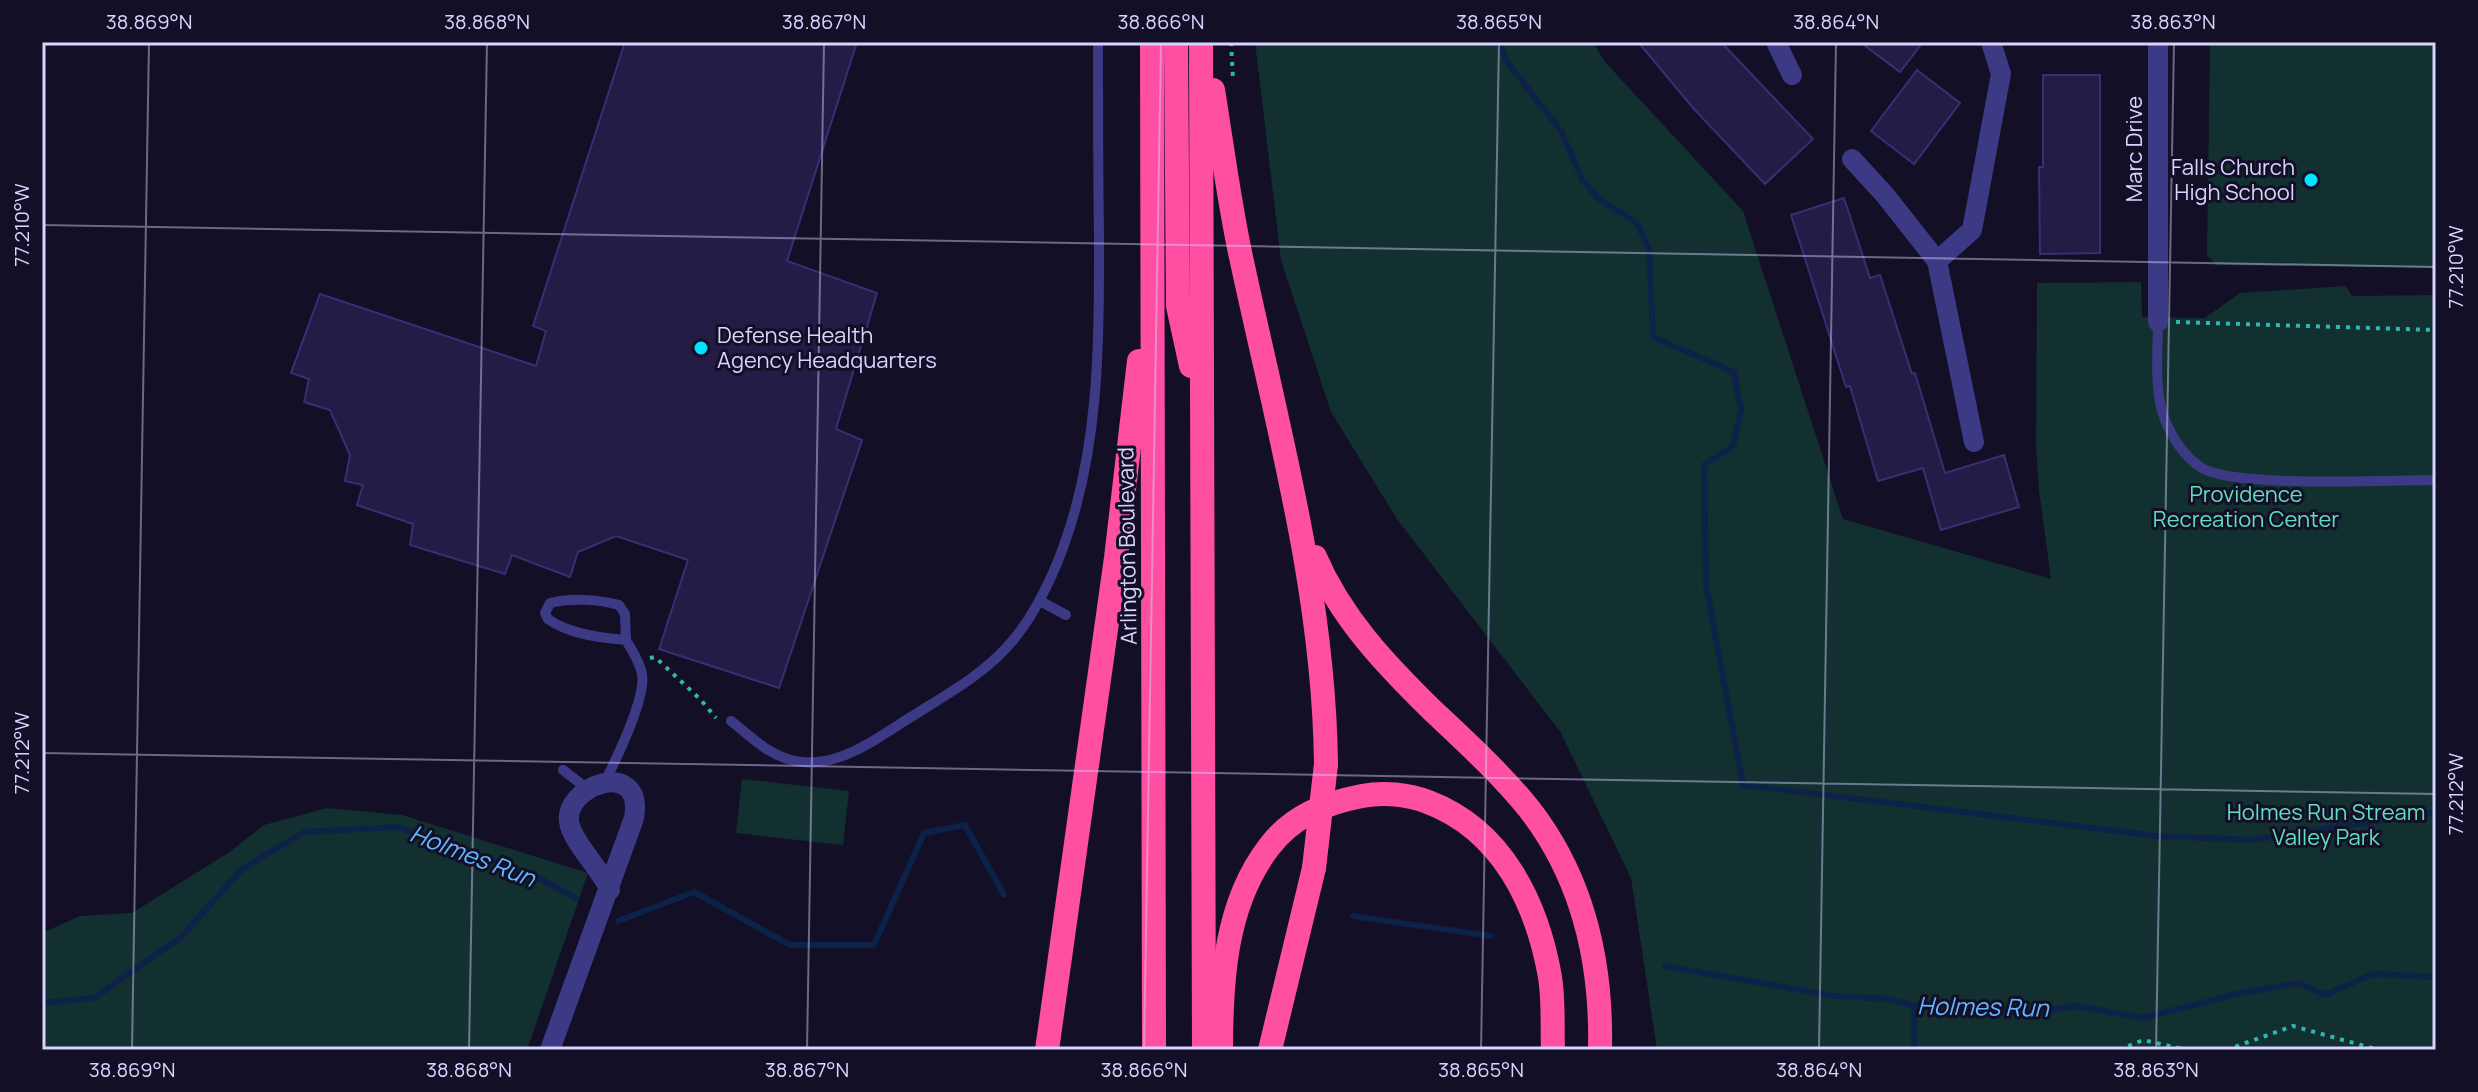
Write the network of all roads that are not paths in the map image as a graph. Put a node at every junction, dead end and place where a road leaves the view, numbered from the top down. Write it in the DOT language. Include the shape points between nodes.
graph roads {
  1 [pos="1098,42"];
  2 [pos="1152,42"];
  3 [pos="1176,42"];
  4 [pos="1201,42"];
  5 [pos="1208,42"];
  6 [pos="1776,42"];
  7 [pos="1991,42"];
  8 [pos="2158,42"];
  9 [pos="1792,75"];
  10 [pos="1852,159"];
  11 [pos="1152,247"];
  12 [pos="1937,261"];
  13 [pos="2158,322"];
  14 [pos="1202,411"];
  15 [pos="1974,442"];
  16 [pos="2436,480"];
  17 [pos="1301,526"];
  18 [pos="1040,601"];
  19 [pos="1066,615"];
  20 [pos="626,640"];
  21 [pos="731,721"];
  22 [pos="563,770"];
  23 [pos="597,786"];
  24 [pos="610,890"];
  25 [pos="550,1050"];
  26 [pos="1047,1050"];
  27 [pos="1154,1050"];
  28 [pos="1204,1050"];
  29 [pos="1221,1050"];
  30 [pos="1270,1050"];
  31 [pos="1553,1050"];
  32 [pos="1600,1050"];
  1 -- 18 [label="lane" via="1099,336 1092,435 1066,538"];
  2 -- 11 [label="highway, Arlington Boulevard"];
  3 -- 14 [label="highway" via="1178,306"];
  4 -- 14 [label="highway"];
  5 -- 17 [label="highway" via="1240,253"];
  6 -- 9 [label="street"];
  7 -- 12 [label="street" via="2001,74 1972,230"];
  8 -- 13 [label="street, Marc Drive"];
  10 -- 12 [label="street"];
  11 -- 26 [label="highway" via="1116,558"];
  11 -- 27 [label="highway, Arlington Boulevard"];
  12 -- 15 [label="street"];
  13 -- 16 [label="lane" via="2163,415 2181,449 2204,470 2287,480"];
  14 -- 28 [label="highway"];
  17 -- 30 [label="highway, bridge" via="1316,614 1326,764 1314,868"];
  17 -- 32 [label="highway" via="1345,614 1414,692 1499,775 1547,835 1583,908 1596,963"];
  18 -- 19 [label="lane"];
  18 -- 21 [label="lane" via="985,669 852,754 799,761 771,752"];
  20 -- 20 [label="lane" via="574,631 548,619 546,608 561,600 619,605 625,614"];
  20 -- 23 [label="lane" via="642,675 638,697 627,738"];
  22 -- 23 [label="lane"];
  23 -- 24 [label="street" via="574,801 570,826"];
  23 -- 24 [label="street" via="618,782 628,787 636,808"];
  24 -- 25 [label="street"];
  29 -- 31 [label="highway" via="1230,936 1238,905 1269,846 1305,814 1342,800 1395,794 1463,819 1515,876 1545,951"];
}
